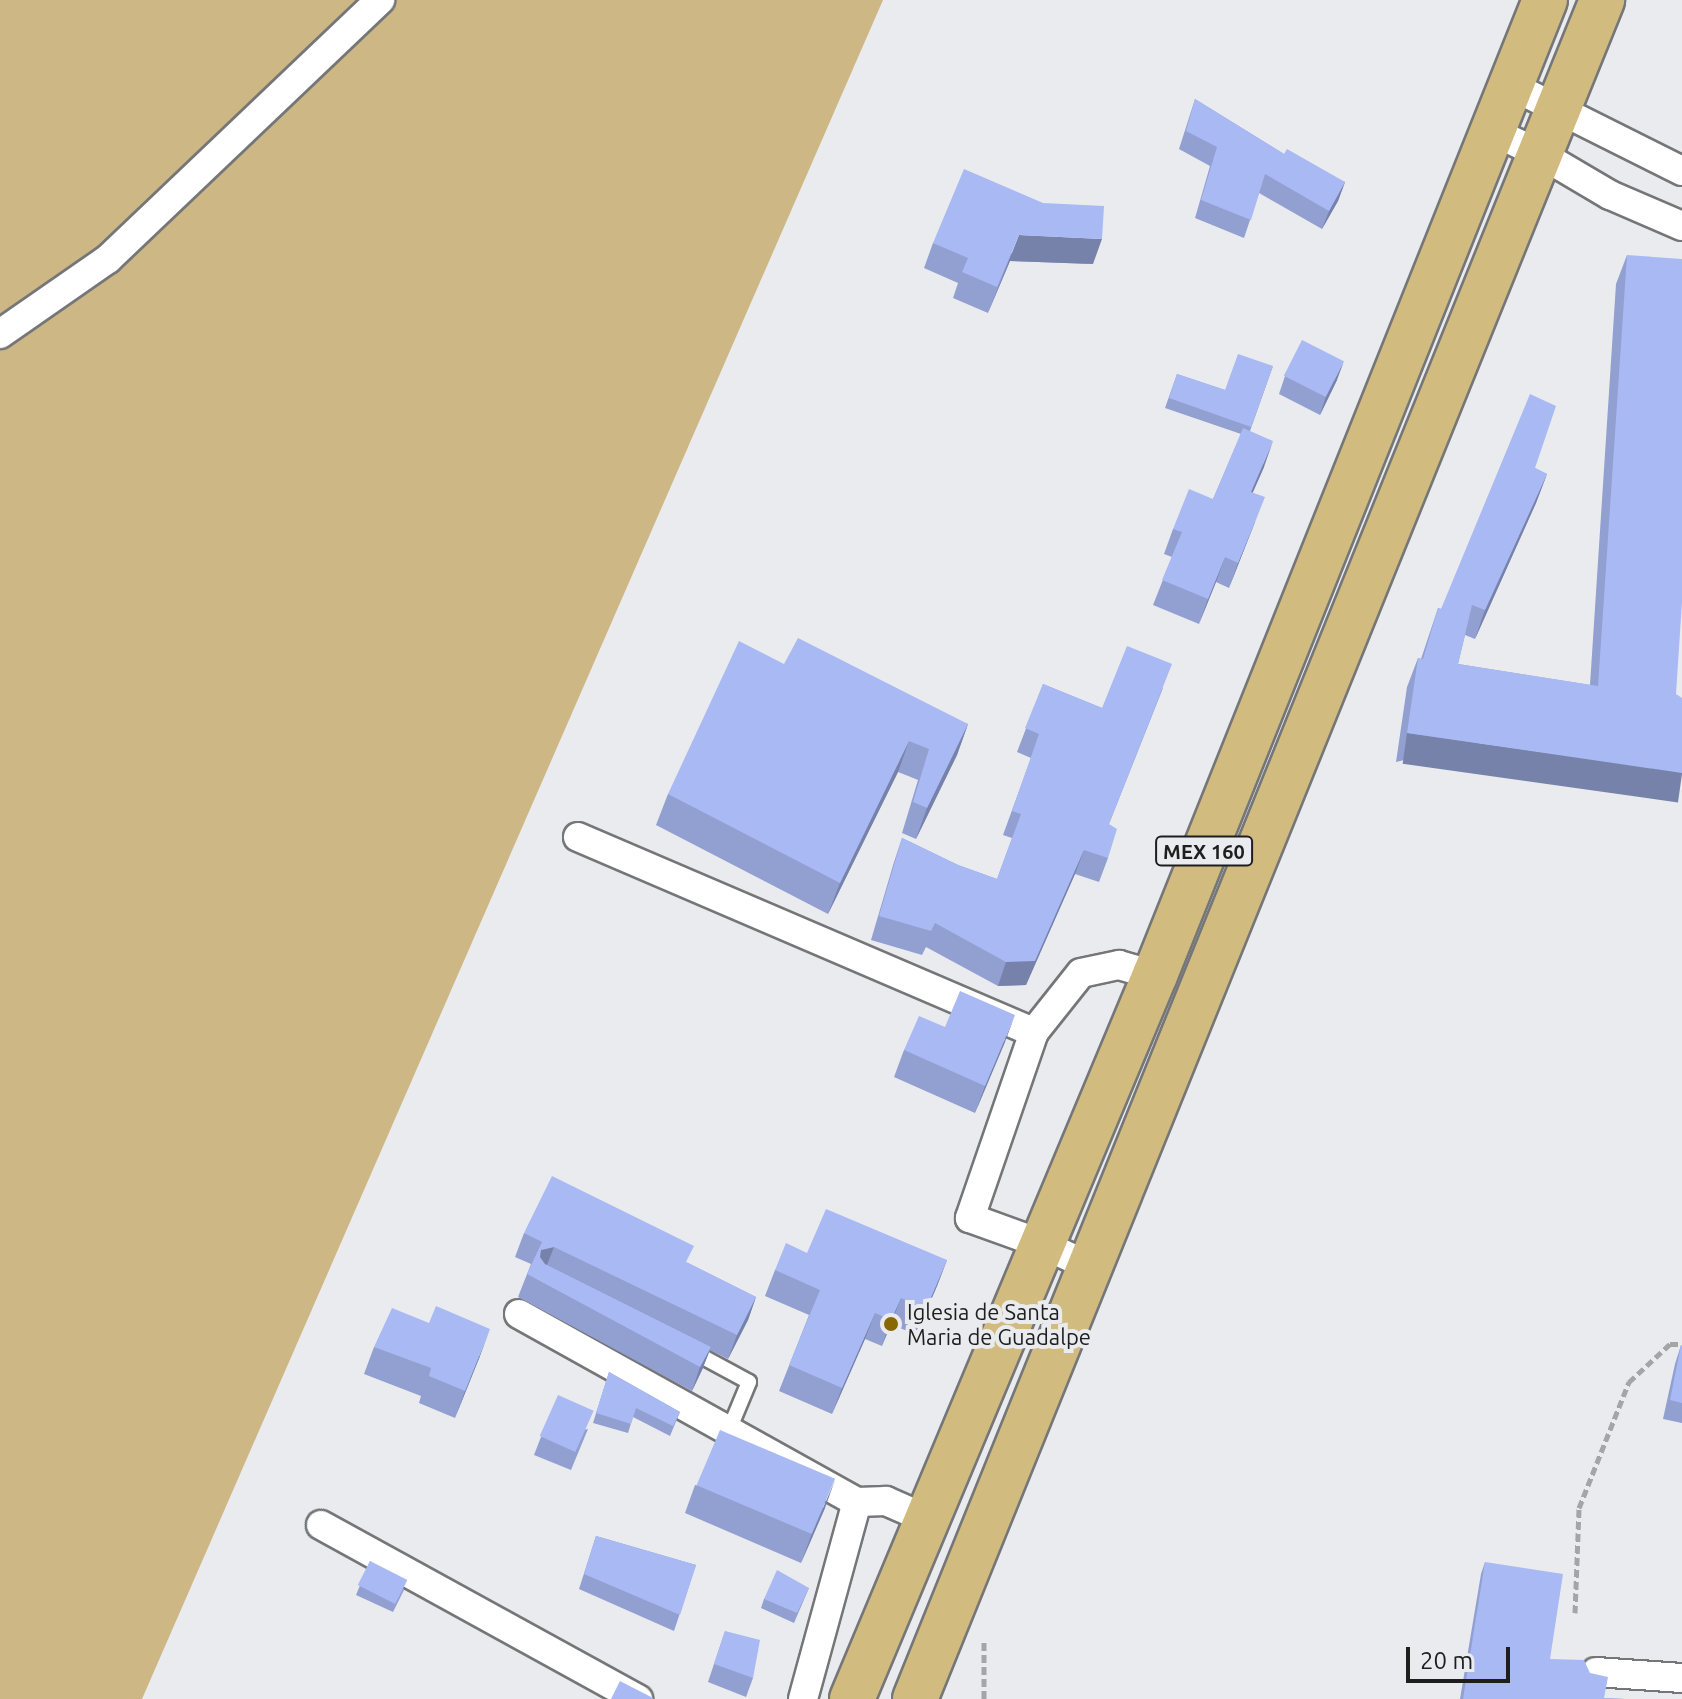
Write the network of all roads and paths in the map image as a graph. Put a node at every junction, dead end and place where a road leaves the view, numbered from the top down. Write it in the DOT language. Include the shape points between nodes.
graph roads {
  1 [pos="380,0"];
  2 [pos="1545,0"];
  3 [pos="1602,0"];
  4 [pos="1512,86"];
  5 [pos="1559,108"];
  6 [pos="1490,130"];
  7 [pos="1542,155"];
  8 [pos="1682,171"];
  9 [pos="1682,226"];
  10 [pos="0,334"];
  11 [pos="578,837"];
  12 [pos="1155,975"];
  13 [pos="1034,1032"];
  14 [pos="1042,1244"];
  15 [pos="1091,1267"];
  16 [pos="519,1314"];
  17 [pos="676,1343"];
  18 [pos="1682,1344"];
  19 [pos="729,1430"];
  20 [pos="857,1502"];
  21 [pos="927,1519"];
  22 [pos="321,1525"];
  23 [pos="1575,1613"];
  24 [pos="1596,1672"];
  25 [pos="1682,1678"];
  26 [pos="638,1699"];
  27 [pos="803,1699"];
  28 [pos="852,1699"];
  29 [pos="915,1699"];
  1 -- 10 [label="street" via="108,259"];
  2 -- 4 [label="main road, MEX 160"];
  3 -- 5 [label="main road, MEX 160"];
  4 -- 5 [label="street"];
  4 -- 6 [label="main road, MEX 160"];
  5 -- 7 [label="main road, MEX 160"];
  5 -- 8 [label="street"];
  6 -- 7 [label="street"];
  6 -- 12 [label="main road, MEX 160"];
  7 -- 9 [label="street" via="1610,195"];
  7 -- 15 [label="main road, MEX 160"];
  11 -- 13 [label="street"];
  12 -- 13 [label="street" via="1119,965 1081,973"];
  12 -- 14 [label="main road, MEX 160"];
  13 -- 14 [label="street" via="970,1218"];
  14 -- 15 [label="street"];
  14 -- 21 [label="main road, MEX 160"];
  15 -- 29 [label="main road, MEX 160"];
  16 -- 19 [label="street"];
  17 -- 19 [label="lane" via="749,1382"];
  18 -- 23 [label="path" via="1670,1344 1629,1382 1595,1466 1579,1508"];
  19 -- 20 [label="street"];
  20 -- 21 [label="street" via="886,1501"];
  20 -- 27 [label="street"];
  21 -- 28 [label="main road, MEX 160"];
  22 -- 26 [label="street"];
  24 -- 25 [label="street"];
}
